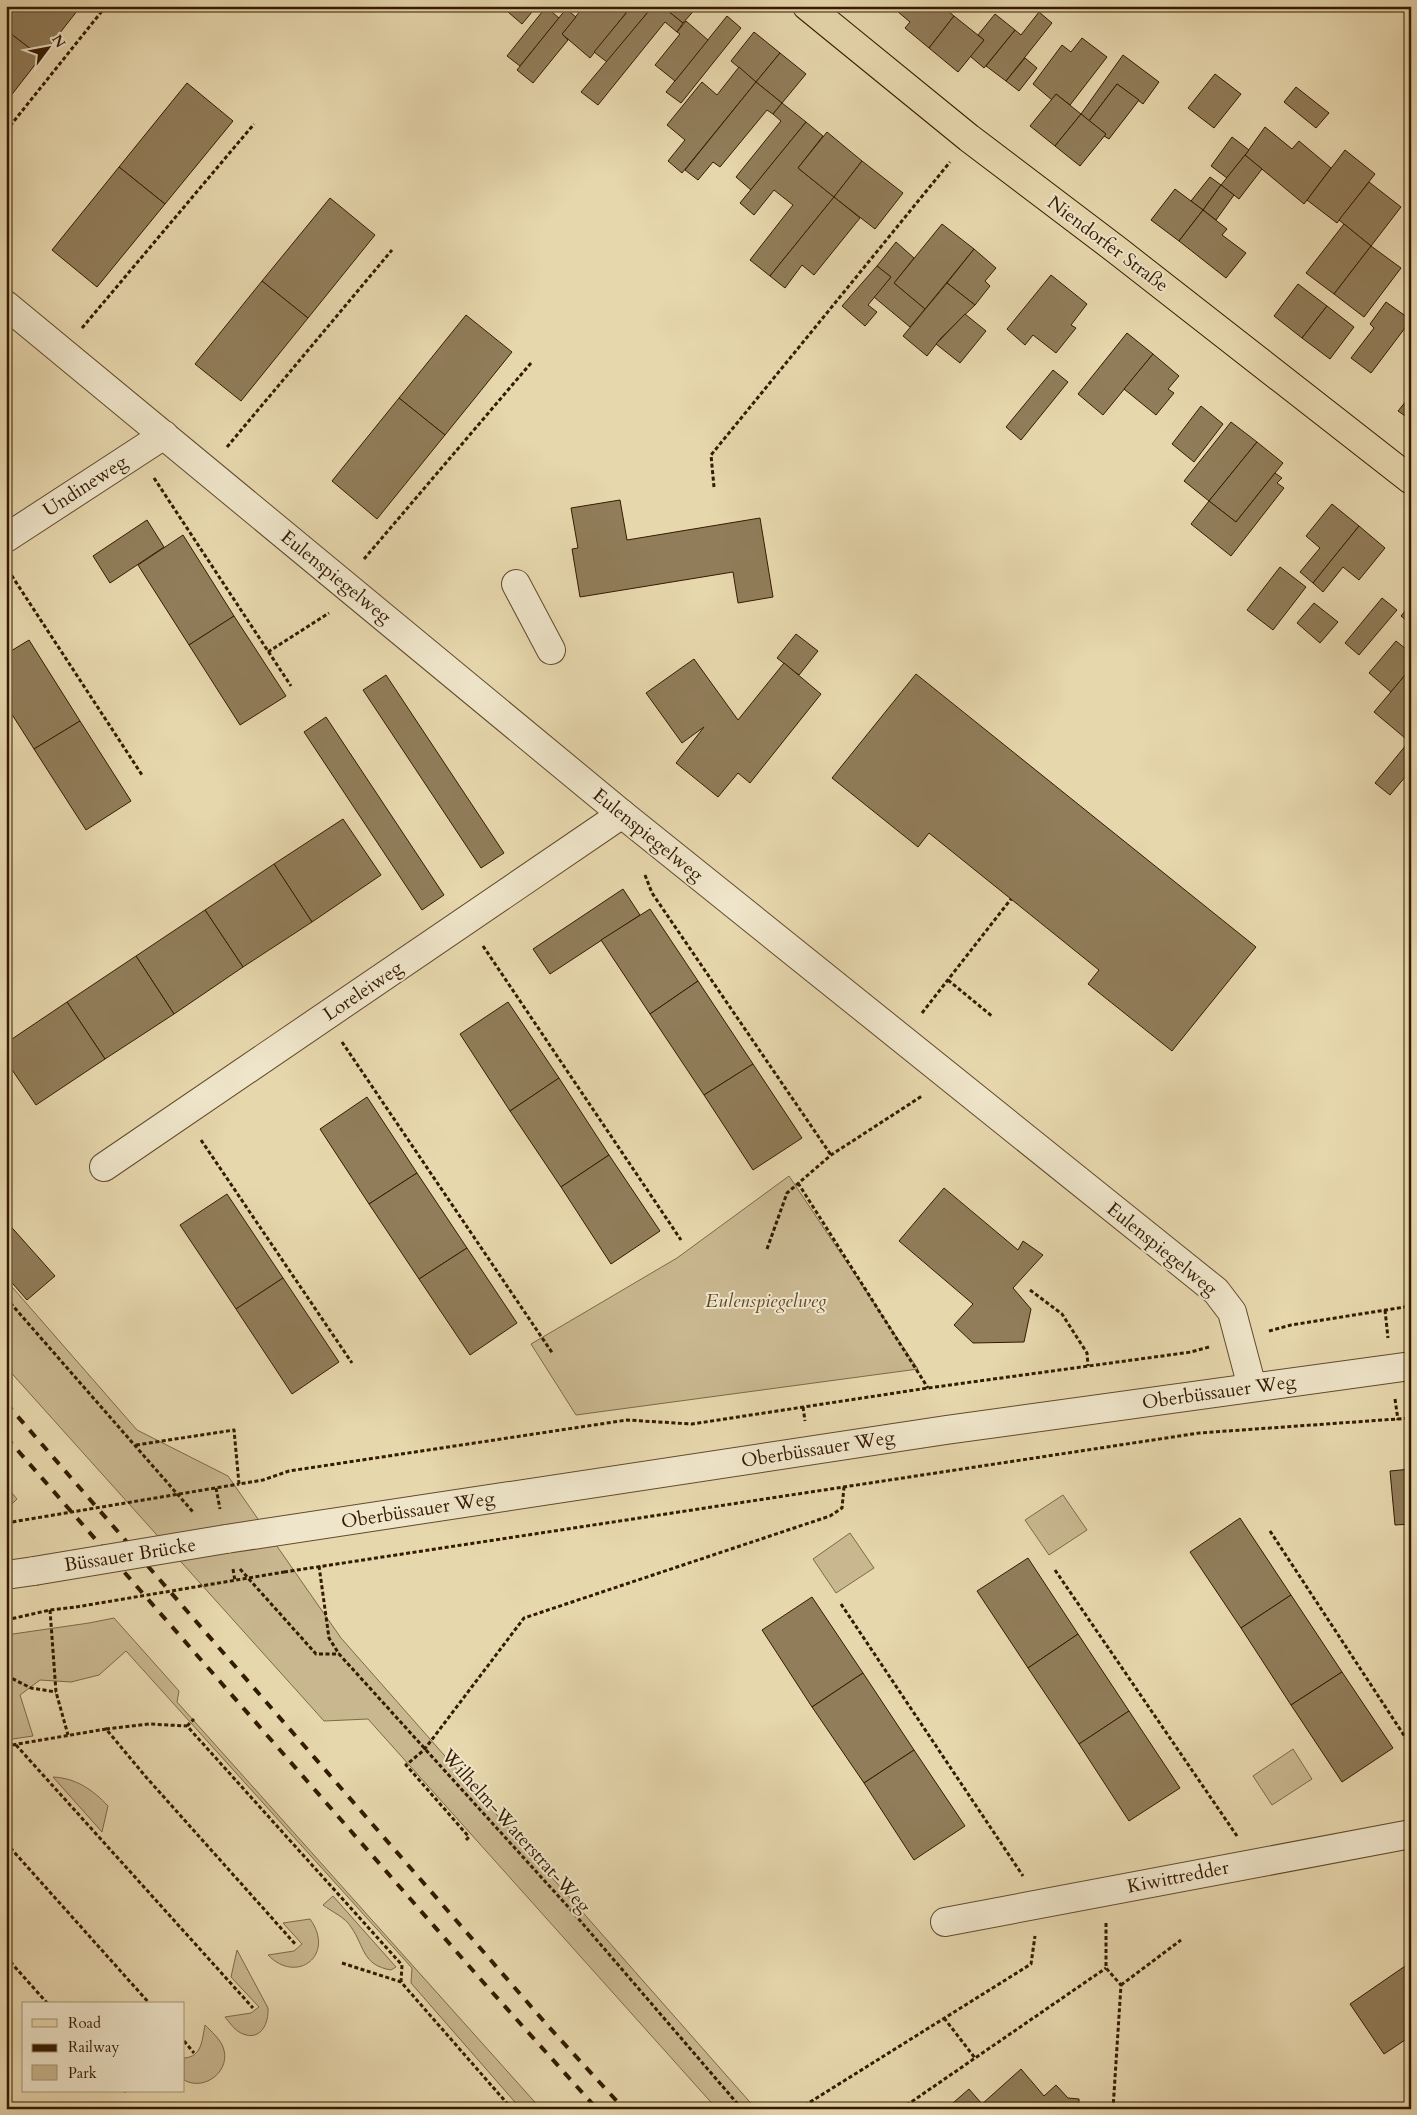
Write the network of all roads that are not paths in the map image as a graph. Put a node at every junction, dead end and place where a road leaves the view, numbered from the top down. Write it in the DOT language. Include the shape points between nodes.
graph roads {
  1 [pos="807,6"];
  2 [pos="6,305"];
  3 [pos="164,435"];
  4 [pos="1411,480"];
  5 [pos="6,538"];
  6 [pos="516,584"];
  7 [pos="551,650"];
  8 [pos="622,814"];
  9 [pos="104,1167"];
  10 [pos="1411,1366"];
  11 [pos="1252,1387"];
  12 [pos="226,1539"];
  13 [pos="6,1575"];
  14 [pos="1411,1834"];
  15 [pos="946,1922"];
  1 -- 4 [label="main road, Niendorfer Straße" via="969,138 1126,256"];
  2 -- 3 [label="street, Eulenspiegelweg"];
  3 -- 5 [label="street, Undineweg"];
  3 -- 8 [label="street, Eulenspiegelweg"];
  6 -- 7 [label="street"];
  8 -- 9 [label="street, Loreleiweg"];
  8 -- 11 [label="street, Eulenspiegelweg" via="1216,1291 1232,1312"];
  10 -- 11 [label="street, Oberbüssauer Weg"];
  11 -- 12 [label="street, Oberbüssauer Weg" via="820,1448"];
  12 -- 13 [label="street, Büssauer Brücke, bridge"];
  14 -- 15 [label="street, Kiwittredder"];
}
